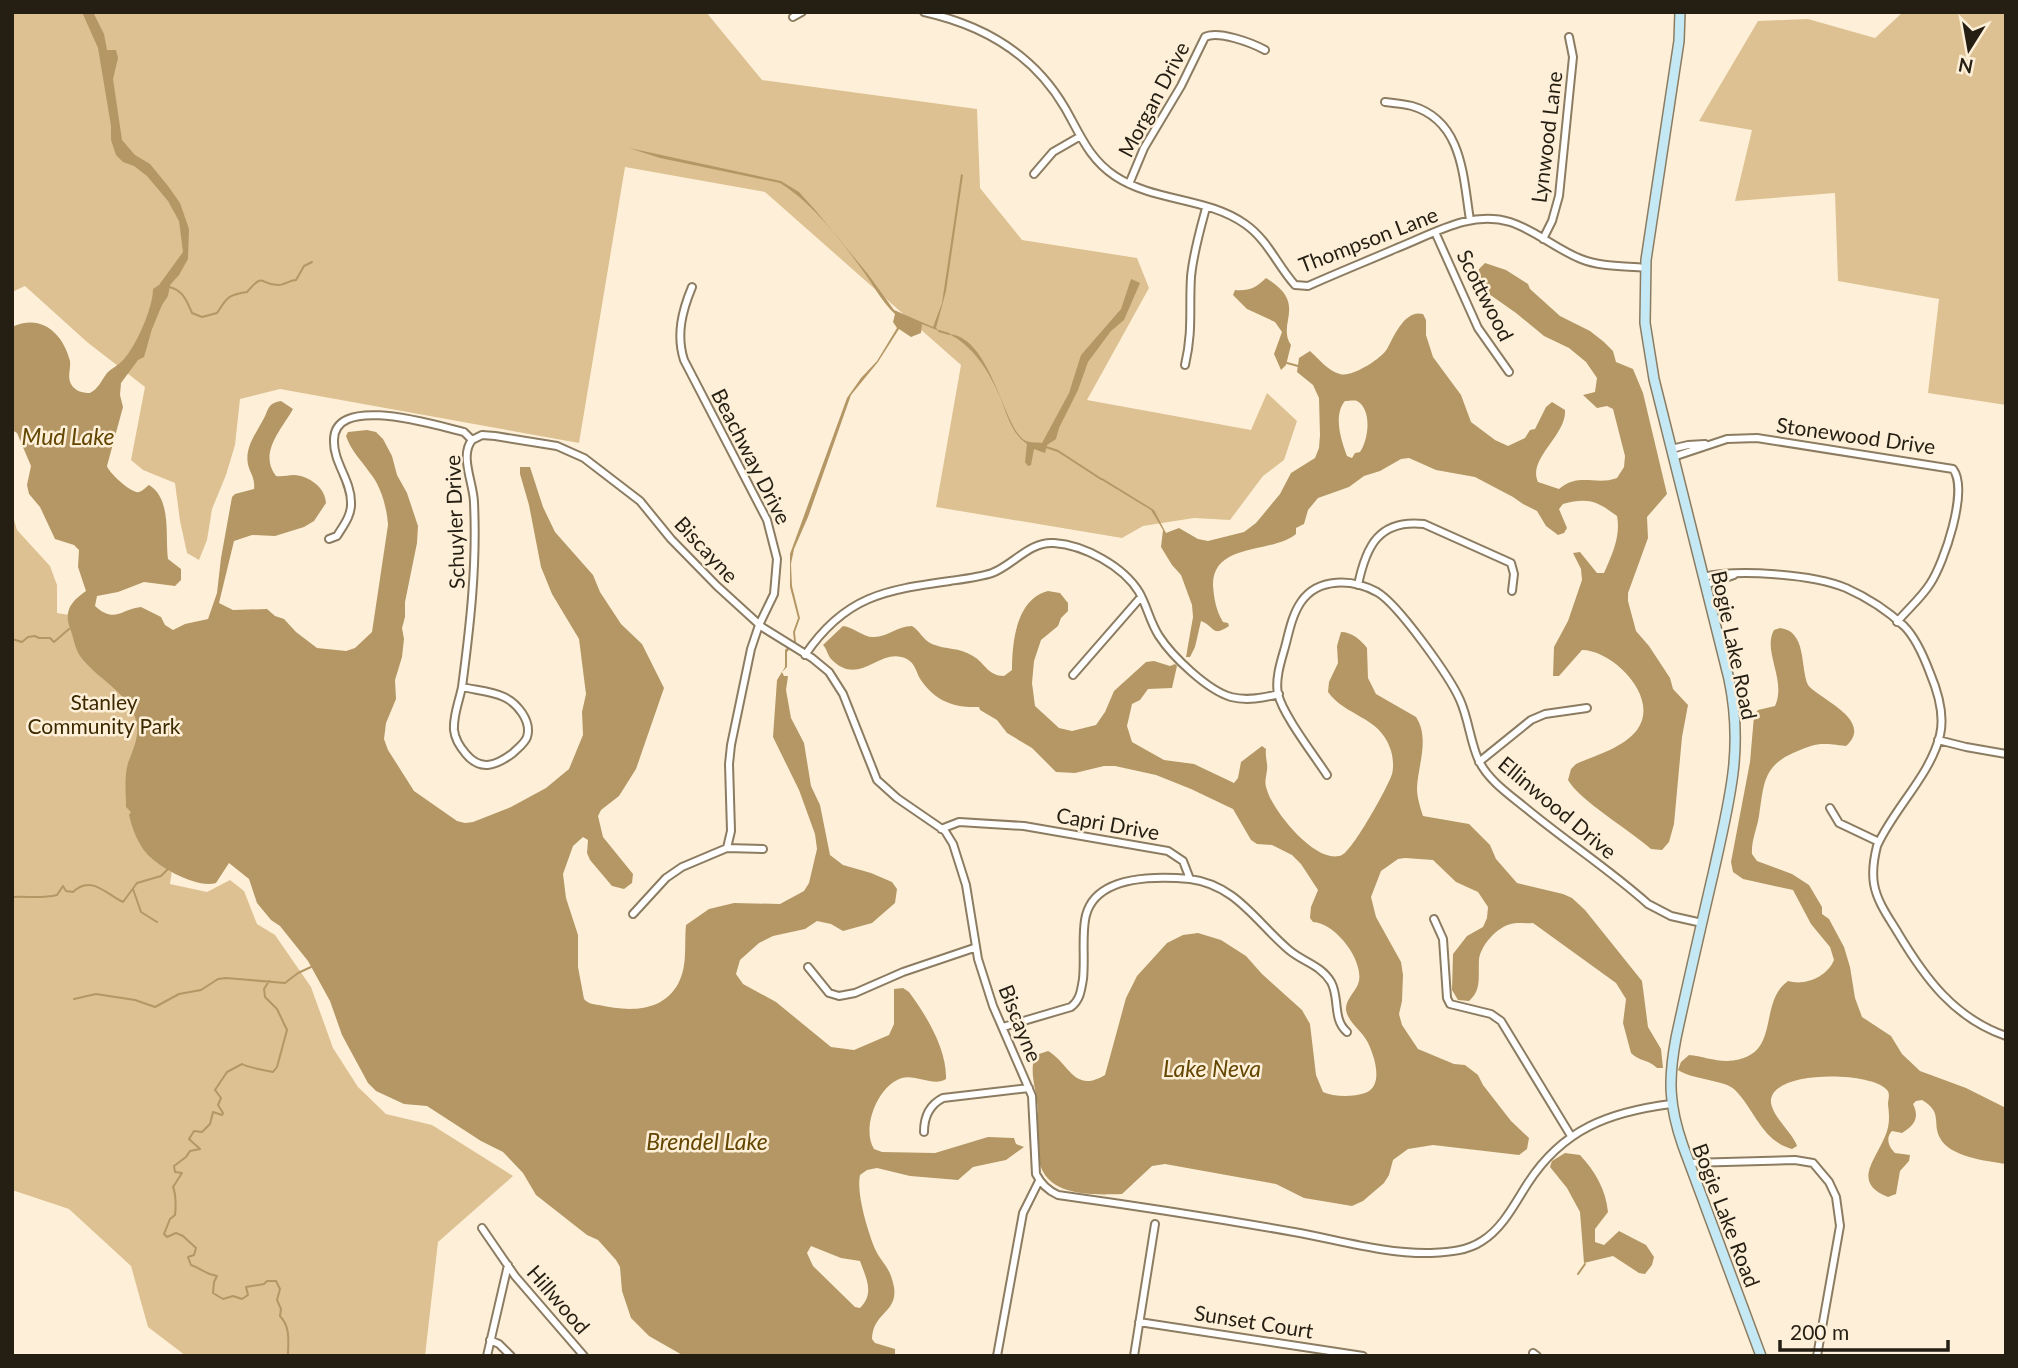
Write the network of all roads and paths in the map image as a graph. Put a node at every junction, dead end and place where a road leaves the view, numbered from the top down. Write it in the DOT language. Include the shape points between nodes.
graph roads {
  1 [pos="802,12"];
  2 [pos="924,12"];
  3 [pos="1680,12"];
  4 [pos="793,17"];
  5 [pos="1569,37"];
  6 [pos="1265,50"];
  7 [pos="1385,102"];
  8 [pos="1079,137"];
  9 [pos="1034,174"];
  10 [pos="1129,184"];
  11 [pos="1206,208"];
  12 [pos="1470,220"];
  13 [pos="1435,232"];
  14 [pos="1543,239"];
  15 [pos="1645,268"];
  16 [pos="692,287"];
  17 [pos="1185,365"];
  18 [pos="1509,372"];
  19 [pos="472,440"];
  20 [pos="1672,453"];
  21 [pos="329,539"];
  22 [pos="1704,581"];
  23 [pos="1358,585"];
  24 [pos="1512,591"];
  25 [pos="1142,597"];
  26 [pos="1897,622"];
  27 [pos="759,625"];
  28 [pos="802,653"];
  29 [pos="1073,675"];
  30 [pos="462,687"];
  31 [pos="1279,694"];
  32 [pos="1587,708"];
  33 [pos="1938,740"];
  34 [pos="2006,754"];
  35 [pos="1479,762"];
  36 [pos="1327,775"];
  37 [pos="1830,808"];
  38 [pos="941,829"];
  39 [pos="1879,842"];
  40 [pos="727,848"];
  41 [pos="763,849"];
  42 [pos="1190,878"];
  43 [pos="633,914"];
  44 [pos="1434,919"];
  45 [pos="1702,923"];
  46 [pos="974,948"];
  47 [pos="808,967"];
  48 [pos="1003,1027"];
  49 [pos="1347,1032"];
  50 [pos="2006,1036"];
  51 [pos="1029,1088"];
  52 [pos="1671,1104"];
  53 [pos="924,1132"];
  54 [pos="1571,1136"];
  55 [pos="1689,1163"];
  56 [pos="1039,1181"];
  57 [pos="1155,1224"];
  58 [pos="482,1228"];
  59 [pos="508,1265"];
  60 [pos="1139,1322"];
  61 [pos="490,1340"];
  62 [pos="487,1356"];
  63 [pos="511,1356"];
  64 [pos="584,1356"];
  65 [pos="997,1356"];
  66 [pos="1134,1356"];
  67 [pos="1363,1356"];
  68 [pos="1761,1356"];
  69 [pos="1817,1356"];
  1 -- 4 [label="street"];
  2 -- 8 [label="street, Thompson Lane" via="981,31 1008,46 1051,86"];
  3 -- 15 [label="main road, Bogie Lake Road"];
  5 -- 14 [label="street, Lynwood Lane" via="1573,57 1559,196"];
  6 -- 10 [label="street, Morgan Drive" via="1210,34 1205,37"];
  7 -- 12 [label="street" via="1422,110 1450,134 1458,150"];
  8 -- 9 [label="street" via="1053,152"];
  8 -- 10 [label="street, Thompson Lane" via="1098,163"];
  10 -- 11 [label="street, Thompson Lane"];
  11 -- 13 [label="street, Thompson Lane" via="1244,223 1264,239 1290,280 1302,287"];
  11 -- 17 [label="street" via="1191,279 1192,329"];
  12 -- 13 [label="street, Thompson Lane"];
  12 -- 14 [label="street, Thompson Lane" via="1509,222"];
  13 -- 18 [label="street, Scottwood" via="1478,328"];
  14 -- 15 [label="street, Thompson Lane" via="1595,263"];
  15 -- 20 [label="main road, Bogie Lake Road" via="1648,348"];
  16 -- 27 [label="street, Beachway Drive" via="684,307 680,348 776,546 774,594"];
  19 -- 21 [label="street" via="464,432 389,416 358,415 340,422 333,443 351,502 337,537"];
  19 -- 27 [label="street, Biscayne" via="481,435 557,446 584,458 640,501 671,540"];
  19 -- 30 [label="street, Schuyler Drive" via="467,458 474,499 476,568"];
  20 -- 22 [label="main road, Bogie Lake Road"];
  20 -- 26 [label="street, Stonewood Drive" via="1690,453 1727,439 1757,438 1953,469 1960,482 1948,547 1930,585"];
  22 -- 26 [label="street" via="1722,581 1736,574 1778,575 1844,587"];
  22 -- 45 [label="main road, Bogie Lake Road" via="1732,692 1736,745"];
  23 -- 24 [label="street" via="1365,555 1376,539 1390,528 1413,523 1511,564"];
  23 -- 31 [label="street, Ellinwood Drive" via="1325,584 1302,600 1281,664"];
  23 -- 35 [label="street, Ellinwood Drive" via="1377,592 1398,610 1449,679 1462,703"];
  25 -- 28 [label="street" via="1105,561 1049,543 1035,546 989,574 905,587 863,600 846,609"];
  25 -- 29 [label="street"];
  25 -- 31 [label="street" via="1167,647 1216,689 1234,698"];
  26 -- 33 [label="street" via="1917,645 1933,681 1941,715"];
  27 -- 28 [label="street, Biscayne"];
  27 -- 40 [label="street, Beachway Drive" via="731,746"];
  28 -- 38 [label="street, Biscayne" via="829,671 843,694 877,780"];
  30 -- 30 [label="street, Schuyler Drive" via="454,720 458,744 476,762 497,764 527,737 522,714 504,696"];
  31 -- 36 [label="street"];
  32 -- 35 [label="street" via="1531,720"];
  33 -- 34 [label="street"];
  33 -- 39 [label="street"];
  35 -- 45 [label="street, Ellinwood Drive" via="1500,788 1648,904 1671,916"];
  37 -- 39 [label="street" via="1839,823"];
  38 -- 42 [label="street, Capri Drive" via="959,822 998,824 1154,847 1183,861"];
  38 -- 46 [label="street, Biscayne" via="953,844 961,867"];
  39 -- 50 [label="street" via="1873,863 1874,885 1926,978 1965,1016"];
  40 -- 41 [label="street"];
  40 -- 43 [label="street" via="666,878"];
  42 -- 48 [label="street" via="1146,879 1101,892 1086,919 1084,971 1077,1002"];
  42 -- 49 [label="street" via="1232,895 1288,950 1323,972 1333,986 1340,1023"];
  44 -- 54 [label="street" via="1443,939 1450,1004 1501,1021"];
  45 -- 52 [label="main road, Bogie Lake Road" via="1672,1059"];
  46 -- 47 [label="street" via="847,995 829,993"];
  46 -- 48 [label="street, Biscayne"];
  48 -- 51 [label="street, Biscayne"];
  51 -- 53 [label="street" via="943,1098 926,1115"];
  51 -- 56 [label="street, Biscayne"];
  52 -- 54 [label="street" via="1600,1119"];
  52 -- 55 [label="main road, Bogie Lake Road"];
  54 -- 56 [label="street" via="1539,1167 1498,1227 1483,1241 1453,1251 1410,1252 1058,1195"];
  55 -- 68 [label="main road, Bogie Lake Road"];
  55 -- 69 [label="street" via="1795,1160 1813,1163 1829,1182 1840,1226"];
  56 -- 65 [label="street" via="1023,1213"];
  57 -- 60 [label="street"];
  58 -- 59 [label="street, Hillwood"];
  59 -- 61 [label="street"];
  59 -- 64 [label="street, Hillwood"];
  60 -- 66 [label="street"];
  60 -- 67 [label="street, Sunset Court"];
  61 -- 62 [label="street"];
  61 -- 63 [label="street"];
}
